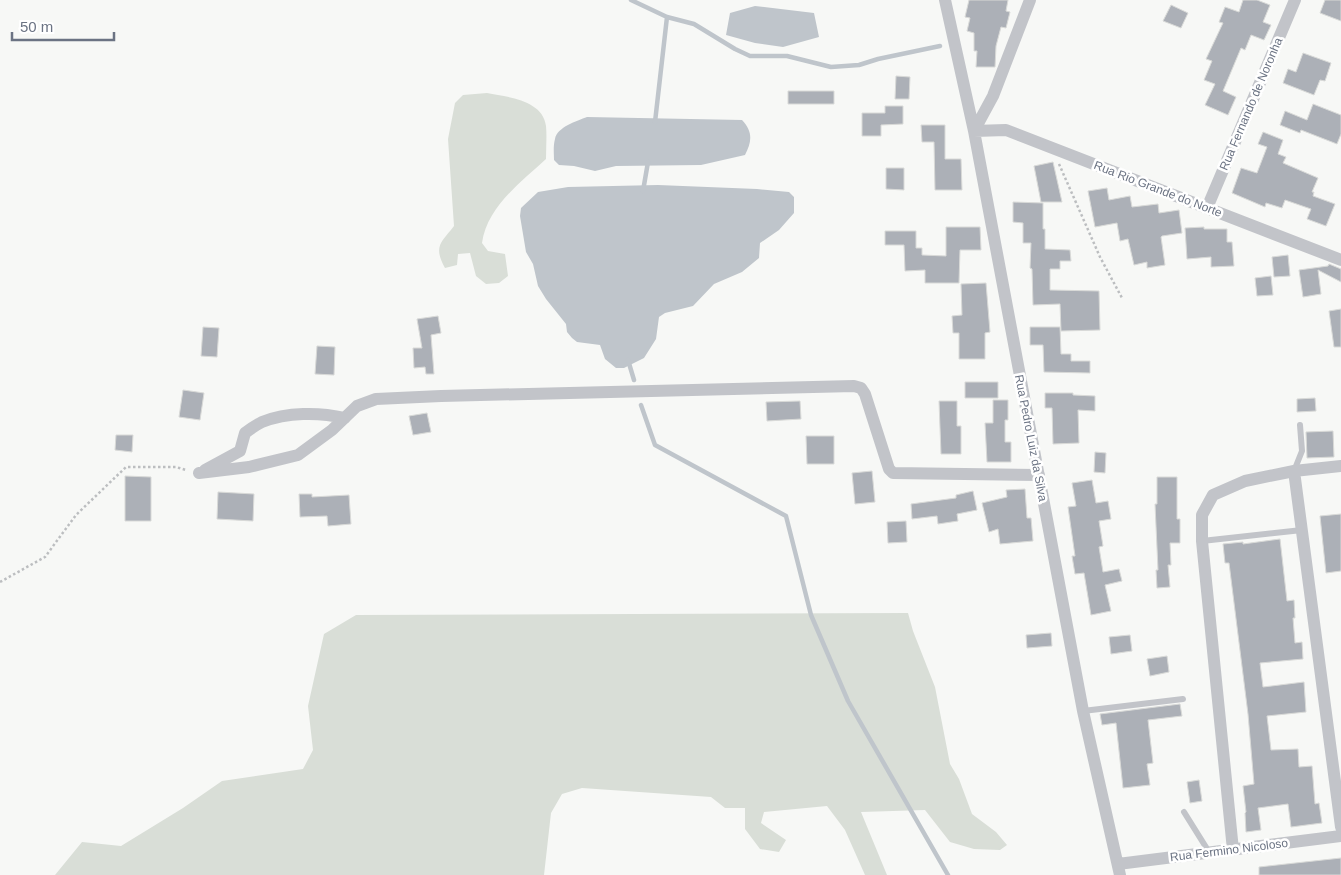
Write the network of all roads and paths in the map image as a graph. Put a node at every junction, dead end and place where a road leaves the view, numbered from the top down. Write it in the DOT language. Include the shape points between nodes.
graph roads {
  1 [pos="945,0"];
  2 [pos="1030,0"];
  3 [pos="1295,0"];
  4 [pos="974,131"];
  5 [pos="1058,150"];
  6 [pos="1207,208"];
  7 [pos="1341,260"];
  8 [pos="1122,298"];
  9 [pos="345,418"];
  10 [pos="1300,426"];
  11 [pos="1341,466"];
  12 [pos="1294,471"];
  13 [pos="199,473"];
  14 [pos="1038,475"];
  15 [pos="1302,530"];
  16 [pos="1202,541"];
  17 [pos="0,582"];
  18 [pos="1183,699"];
  19 [pos="1083,711"];
  20 [pos="1184,812"];
  21 [pos="1341,827"];
  22 [pos="1341,836"];
  23 [pos="1233,850"];
  24 [pos="1210,852"];
  25 [pos="1119,870"];
  1 -- 4 [label="street, Rua Pedro Luiz da Silva"];
  2 -- 4 [label="street" via="993,96"];
  3 -- 6 [label="street, Rua Fernando de Noronha"];
  4 -- 5 [label="street, Rua Rio Grande do Norte" via="1006,130"];
  4 -- 14 [label="street, Rua Pedro Luiz da Silva"];
  5 -- 6 [label="street, Rua Rio Grande do Norte"];
  5 -- 8 [label="path" via="1057,160"];
  6 -- 7 [label="street, Rua Rio Grande do Norte"];
  9 -- 13 [label="street" via="298,455 248,467"];
  9 -- 13 [label="street" via="326,414 261,422 245,433 240,451"];
  9 -- 14 [label="street" via="358,406 376,399 854,386 865,394 893,473"];
  10 -- 12 [label="lane" via="1302,451"];
  11 -- 12 [label="street"];
  12 -- 15 [label="street"];
  12 -- 16 [label="street" via="1244,481 1213,495 1202,515"];
  13 -- 17 [label="path" via="176,467 126,467 76,515 45,557"];
  14 -- 19 [label="street, Rua Pedro Luiz da Silva"];
  15 -- 16 [label="lane"];
  15 -- 21 [label="street"];
  16 -- 23 [label="street"];
  18 -- 19 [label="lane"];
  19 -- 25 [label="street, Rua Pedro Luiz da Silva"];
  20 -- 24 [label="lane"];
  22 -- 23 [label="street, Rua Fermino Nicoloso"];
  23 -- 24 [label="street, Rua Fermino Nicoloso"];
  24 -- 25 [label="street, Rua Fermino Nicoloso"];
}
